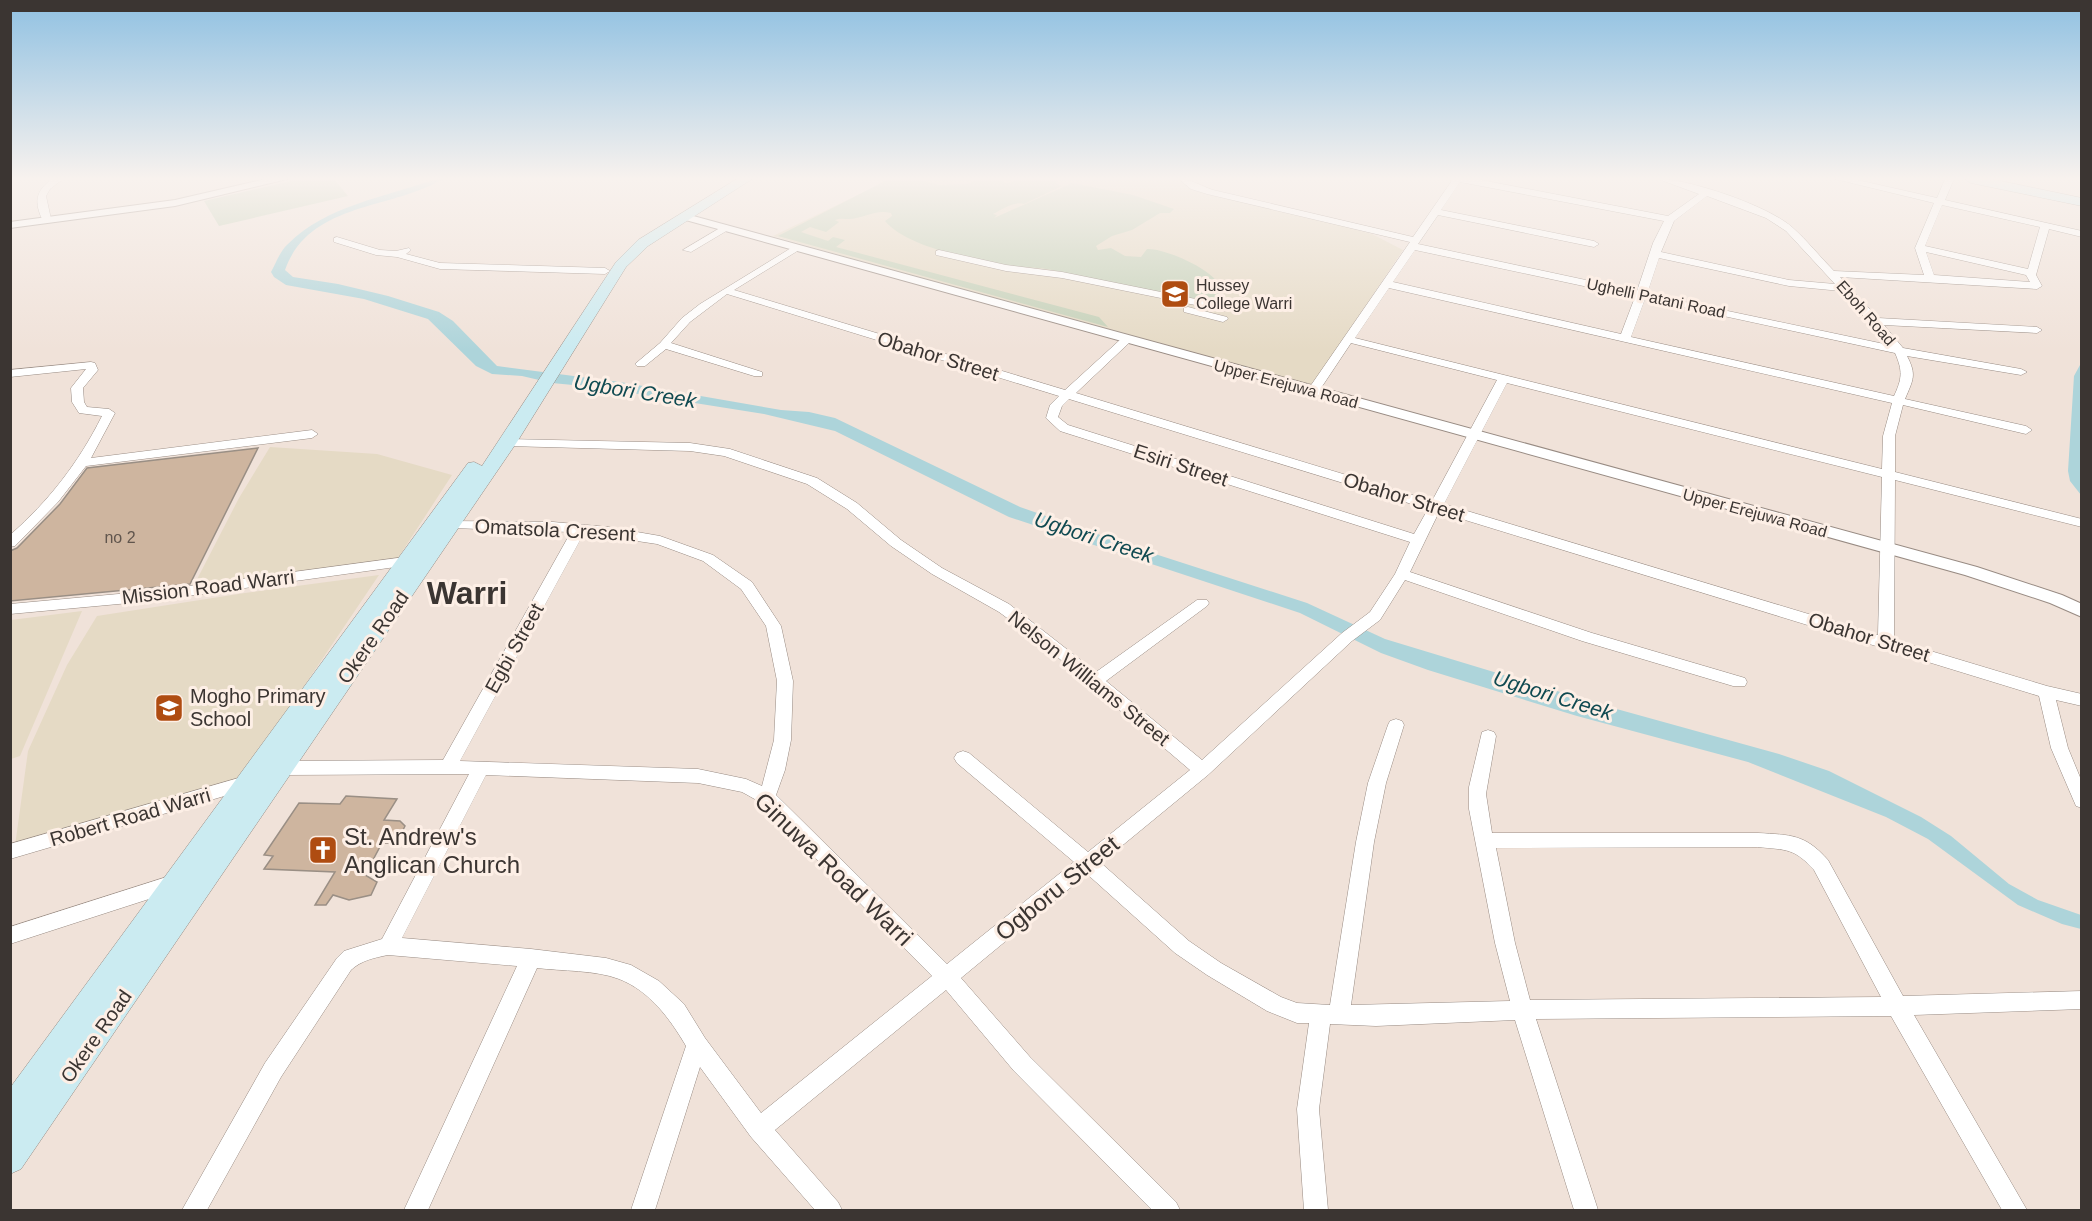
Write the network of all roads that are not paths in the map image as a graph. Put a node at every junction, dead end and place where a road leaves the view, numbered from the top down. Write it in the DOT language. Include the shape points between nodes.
graph roads {
  1 [pos="641,236"];
  2 [pos="655,236"];
  3 [pos="712,236"];
  4 [pos="753,236"];
  5 [pos="1386,236"];
  6 [pos="1419,236"];
  7 [pos="1554,236"];
  8 [pos="1662,236"];
  9 [pos="1797,236"];
  10 [pos="1924,236"];
  11 [pos="2041,236"];
  12 [pos="337,240"];
  13 [pos="1414,243"];
  14 [pos="1594,244"];
  15 [pos="796,248"];
  16 [pos="1920,248"];
  17 [pos="688,250"];
  18 [pos="939,253"];
  19 [pos="1656,255"];
  20 [pos="605,271"];
  21 [pos="1047,273"];
  22 [pos="2031,273"];
  23 [pos="1832,274"];
  24 [pos="1930,278"];
  25 [pos="1387,284"];
  26 [pos="1844,288"];
  27 [pos="727,291"];
  28 [pos="1642,296"];
  29 [pos="1225,308"];
  30 [pos="1223,319"];
  31 [pos="1875,321"];
  32 [pos="2037,330"];
  33 [pos="1347,339"];
  34 [pos="1625,339"];
  35 [pos="1126,340"];
  36 [pos="664,345"];
  37 [pos="1899,351"];
  38 [pos="641,364"];
  39 [pos="2021,372"];
  40 [pos="10,374"];
  41 [pos="758,374"];
  42 [pos="544,375"];
  43 [pos="1504,377"];
  44 [pos="1313,391"];
  45 [pos="1066,395"];
  46 [pos="1898,401"];
  47 [pos="2026,429"];
  48 [pos="312,434"];
  49 [pos="1473,436"];
  50 [pos="508,442"];
  51 [pos="81,463"];
  52 [pos="1888,474"];
  53 [pos="1436,506"];
  54 [pos="2082,523"];
  55 [pos="451,524"];
  56 [pos="580,529"];
  57 [pos="1418,540"];
  58 [pos="10,543"];
  59 [pos="1887,549"];
  60 [pos="405,562"];
  61 [pos="1402,574"];
  62 [pos="1202,603"];
  63 [pos="10,609"];
  64 [pos="2082,611"];
  65 [pos="1886,642"];
  66 [pos="1095,681"];
  67 [pos="1740,682"];
  68 [pos="2047,692"];
  69 [pos="2082,700"];
  70 [pos="1396,725"];
  71 [pos="1488,736"];
  72 [pos="963,758"];
  73 [pos="448,767"];
  74 [pos="283,768"];
  75 [pos="480,769"];
  76 [pos="1202,770"];
  77 [pos="249,782"];
  78 [pos="766,797"];
  79 [pos="2082,801"];
  80 [pos="1485,841"];
  81 [pos="10,852"];
  82 [pos="1088,863"];
  83 [pos="179,881"];
  84 [pos="10,936"];
  85 [pos="388,946"];
  86 [pos="531,958"];
  87 [pos="946,977"];
  88 [pos="2082,1000"];
  89 [pos="1897,1006"];
  90 [pos="1523,1010"];
  91 [pos="1329,1015"];
  92 [pos="697,1045"];
  93 [pos="10,1116"];
  94 [pos="759,1129"];
  95 [pos="10,1158"];
  96 [pos="194,1210"];
  97 [pos="416,1210"];
  98 [pos="643,1210"];
  99 [pos="830,1210"];
  100 [pos="1168,1210"];
  101 [pos="1316,1210"];
  102 [pos="1586,1210"];
  103 [pos="2015,1210"];
  1 -- 20 [label="main road, Okere Road" via="619,252"];
  2 -- 42 [label="main road, Okere Road" via="627,258"];
  3 -- 17 [label="street"];
  4 -- 15 [label="street, Upper Erejuwa Road"];
  5 -- 13 [label="street, Ughelli Patani Road"];
  6 -- 13 [label="street"];
  7 -- 14 [label="street"];
  8 -- 19 [label="street"];
  9 -- 23 [label="street, Eboh Road"];
  10 -- 16 [label="street"];
  11 -- 22 [label="street"];
  12 -- 20 [label="street" via="379,253 402,252 440,266"];
  13 -- 25 [label="street"];
  13 -- 28 [label="street, Ughelli Patani Road"];
  15 -- 27 [label="street"];
  15 -- 35 [label="street, Upper Erejuwa Road"];
  16 -- 22 [label="street"];
  16 -- 24 [label="street"];
  18 -- 21 [label="street"];
  19 -- 26 [label="street" via="1789,283"];
  19 -- 28 [label="street"];
  20 -- 42 [label="main road, Okere Road"];
  21 -- 29 [label="street"];
  21 -- 30 [label="street"];
  22 -- 24 [label="street" via="2037,286"];
  23 -- 24 [label="street"];
  23 -- 26 [label="street, Eboh Road"];
  25 -- 33 [label="street"];
  25 -- 34 [label="street"];
  26 -- 31 [label="street, Eboh Road"];
  27 -- 36 [label="street" via="684,322"];
  27 -- 45 [label="street, Obahor Street"];
  28 -- 34 [label="street"];
  28 -- 37 [label="street, Ughelli Patani Road"];
  31 -- 32 [label="street"];
  31 -- 37 [label="street, Eboh Road"];
  33 -- 43 [label="street"];
  33 -- 44 [label="street"];
  34 -- 46 [label="street"];
  35 -- 44 [label="street, Upper Erejuwa Road"];
  35 -- 45 [label="street, Esiri Street"];
  36 -- 38 [label="street"];
  36 -- 41 [label="street"];
  37 -- 39 [label="street, Ughelli Patani Road"];
  37 -- 46 [label="street, Eboh Road" via="1908,369"];
  40 -- 51 [label="street" via="92,367 77,388 78,402 83,410 110,413"];
  42 -- 50 [label="main road, Okere Road"];
  42 -- 60 [label="main road, Okere Road"];
  43 -- 49 [label="street, Ogboru Street"];
  43 -- 52 [label="street"];
  44 -- 49 [label="street, Upper Erejuwa Road"];
  45 -- 53 [label="street, Obahor Street"];
  45 -- 57 [label="street, Esiri Street" via="1056,405 1052,418 1064,428"];
  46 -- 47 [label="street"];
  46 -- 52 [label="street, Eboh Road" via="1889,436"];
  48 -- 51 [label="street"];
  49 -- 53 [label="street, Ogboru Street"];
  49 -- 59 [label="street, Upper Erejuwa Road"];
  50 -- 55 [label="main road, Okere Road"];
  50 -- 66 [label="street, Nelson Williams Street" via="690,447 726,452 812,481 852,506 937,571 1004,608"];
  51 -- 58 [label="street" via="39,519"];
  52 -- 54 [label="street"];
  52 -- 59 [label="street, Eboh Road"];
  53 -- 57 [label="street, Ogboru Street"];
  53 -- 65 [label="street, Obahor Street"];
  55 -- 56 [label="street, Omatsola Cresent"];
  55 -- 74 [label="main road, Okere Road"];
  56 -- 73 [label="street, Egbi Street"];
  56 -- 78 [label="street, Omatsola Cresent" via="639,534 687,549 731,573 763,604 781,648 786,699 775,778"];
  57 -- 61 [label="street, Ogboru Street"];
  59 -- 64 [label="street, Upper Erejuwa Road" via="2013,584"];
  59 -- 65 [label="street, Eboh Road"];
  60 -- 63 [label="street, Mission Road Warri" via="162,595"];
  60 -- 77 [label="main road, Okere Road"];
  61 -- 67 [label="street" via="1643,655"];
  61 -- 76 [label="street, Ogboru Street" via="1383,605"];
  62 -- 66 [label="street"];
  65 -- 68 [label="street, Obahor Street"];
  66 -- 76 [label="street, Nelson Williams Street"];
  68 -- 69 [label="street, Obahor Street"];
  68 -- 79 [label="street" via="2064,765"];
  70 -- 91 [label="street" via="1377,783"];
  71 -- 80 [label="street" via="1477,794"];
  72 -- 82 [label="street"];
  73 -- 74 [label="street, Ginuwa Road Warri"];
  73 -- 75 [label="street, Ginuwa Road Warri"];
  74 -- 95 [label="main road, Okere Road"];
  75 -- 78 [label="street, Ginuwa Road Warri" via="698,776 746,786"];
  75 -- 85 [label="street"];
  76 -- 82 [label="street, Ogboru Street"];
  77 -- 81 [label="street, Robert Road Warri"];
  77 -- 83 [label="main road, Okere Road"];
  78 -- 87 [label="street, Ginuwa Road Warri"];
  80 -- 89 [label="street" via="1731,839 1784,842 1806,848 1821,866"];
  80 -- 90 [label="street" via="1496,909"];
  82 -- 87 [label="street, Ogboru Street"];
  82 -- 91 [label="street" via="1182,947 1214,969 1274,1004 1297,1013"];
  83 -- 84 [label="street"];
  83 -- 93 [label="main road, Okere Road"];
  85 -- 86 [label="street"];
  85 -- 96 [label="street" via="365,951 344,964 273,1070"];
  86 -- 92 [label="street" via="624,971 652,988 677,1011"];
  86 -- 97 [label="street"];
  87 -- 94 [label="street, Ogboru Street"];
  87 -- 100 [label="street, Ginuwa Road Warri" via="1022,1064"];
  88 -- 89 [label="street"];
  89 -- 90 [label="street"];
  89 -- 103 [label="street"];
  90 -- 91 [label="street"];
  90 -- 102 [label="street"];
  91 -- 101 [label="street" via="1321,1030 1309,1090 1307,1130"];
  92 -- 94 [label="street"];
  92 -- 98 [label="street"];
  94 -- 99 [label="street"];
}
